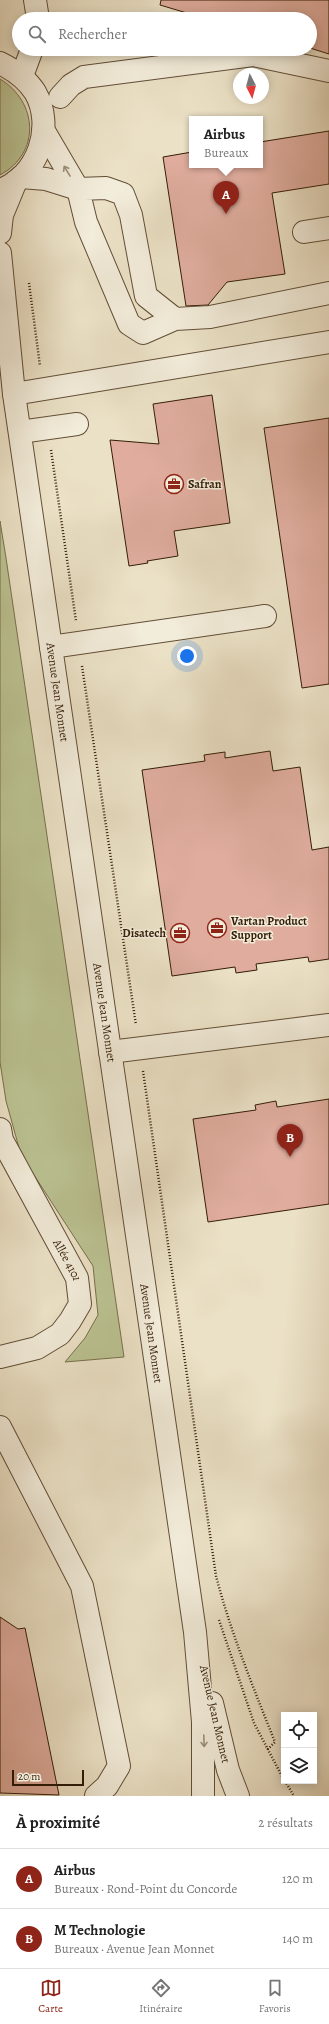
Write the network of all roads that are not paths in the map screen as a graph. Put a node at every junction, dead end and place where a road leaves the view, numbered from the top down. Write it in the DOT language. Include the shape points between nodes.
graph roads {
  1 [pos="35,0"];
  2 [pos="37,12"];
  3 [pos="0,53"];
  4 [pos="25,56"];
  5 [pos="238,56"];
  6 [pos="262,56"];
  7 [pos="12,70"];
  8 [pos="329,71"];
  9 [pos="60,97"];
  10 [pos="44,131"];
  11 [pos="12,182"];
  12 [pos="78,189"];
  13 [pos="329,228"];
  14 [pos="304,232"];
  15 [pos="0,234"];
  16 [pos="0,253"];
  17 [pos="329,293"];
  18 [pos="175,319"];
  19 [pos="0,329"];
  20 [pos="329,342"];
  21 [pos="14,394"];
  22 [pos="77,424"];
  23 [pos="20,432"];
  24 [pos="265,616"];
  25 [pos="51,647"];
  26 [pos="329,1025"];
  27 [pos="110,1052"];
  28 [pos="0,1129"];
  29 [pos="0,1357"];
  30 [pos="0,1427"];
  31 [pos="195,1632"];
  32 [pos="96,1796"];
  33 [pos="203,1796"];
  34 [pos="238,1796"];
  1 -- 2 [label="street"];
  3 -- 7 [label="street"];
  4 -- 7 [label="street"];
  5 -- 9 [label="street" via="84,77 71,85"];
  6 -- 8 [label="street"];
  7 -- 10 [label="street" via="35,93"];
  10 -- 11 [label="street" via="40,148 32,164"];
  12 -- 10 [label="street, one-way"];
  11 -- 12 [label="street" via="46,179"];
  11 -- 15 [label="street" via="2,215"];
  12 -- 18 [label="street" via="106,188 123,194 131,215 146,296"];
  12 -- 18 [label="street" via="86,222 129,324 143,333"];
  13 -- 14 [label="street"];
  16 -- 21 [label="street, Avenue Jean Monnet"];
  17 -- 18 [label="street" via="210,317"];
  19 -- 21 [label="street, Avenue Jean Monnet"];
  20 -- 21 [label="street"];
  21 -- 23 [label="street, Avenue Jean Monnet"];
  22 -- 23 [label="street"];
  23 -- 25 [label="street, Avenue Jean Monnet"];
  24 -- 25 [label="street"];
  25 -- 27 [label="street, Avenue Jean Monnet"];
  26 -- 27 [label="street"];
  27 -- 31 [label="street, Avenue Jean Monnet"];
  28 -- 29 [label="street, Allée 4101" via="2,1140 77,1278 80,1304 60,1334 38,1348"];
  30 -- 32 [label="street" via="82,1586 119,1766 107,1786"];
  31 -- 33 [label="street, Avenue Jean Monnet, one-way" via="203,1722"];
  31 -- 34 [label="street, Avenue Jean Monnet" via="228,1770"];
}
